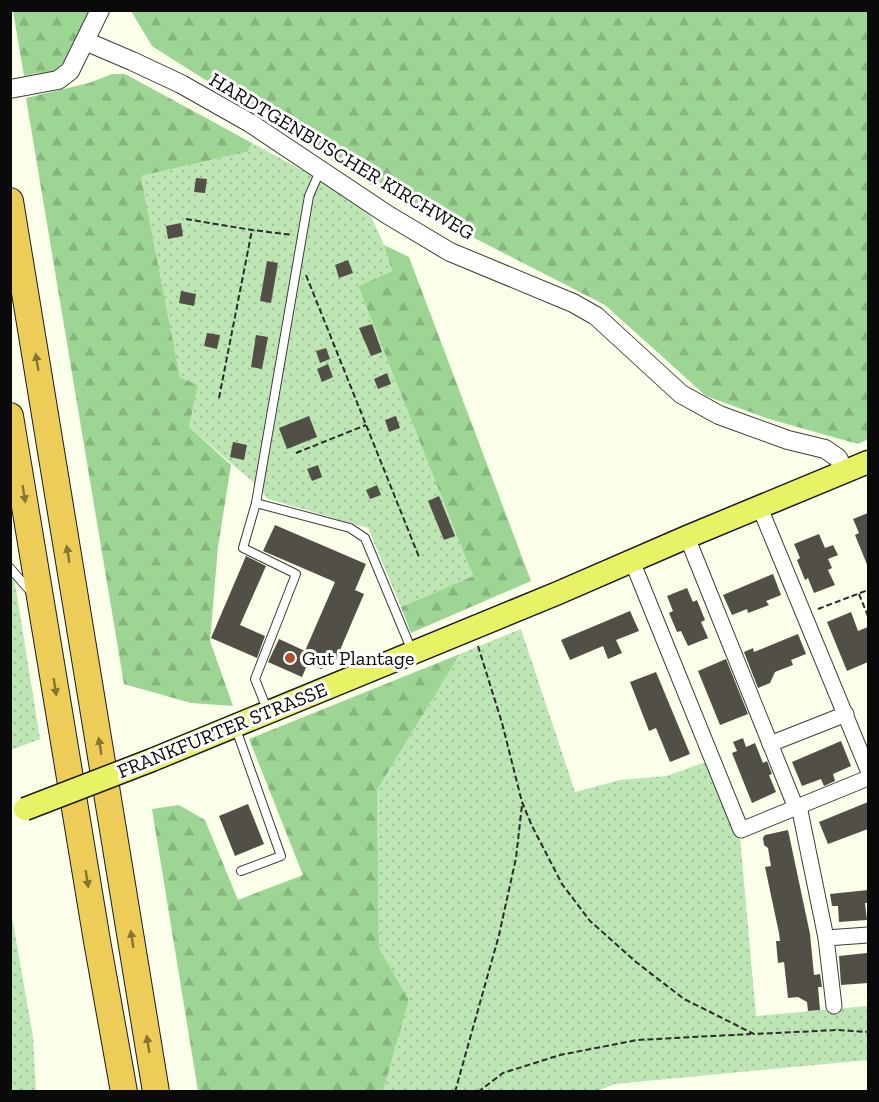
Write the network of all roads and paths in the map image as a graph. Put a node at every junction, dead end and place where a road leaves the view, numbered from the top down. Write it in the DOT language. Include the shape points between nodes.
graph roads {
  1 [pos="100,10"];
  2 [pos="85,41"];
  3 [pos="10,89"];
  4 [pos="321,170"];
  5 [pos="10,201"];
  6 [pos="186,219"];
  7 [pos="252,230"];
  8 [pos="302,236"];
  9 [pos="296,264"];
  10 [pos="219,398"];
  11 [pos="10,416"];
  12 [pos="366,425"];
  13 [pos="296,453"];
  14 [pos="868,462"];
  15 [pos="845,472"];
  16 [pos="256,503"];
  17 [pos="760,508"];
  18 [pos="687,537"];
  19 [pos="419,557"];
  20 [pos="632,561"];
  21 [pos="10,568"];
  22 [pos="868,590"];
  23 [pos="859,594"];
  24 [pos="42,605"];
  25 [pos="803,615"];
  26 [pos="868,616"];
  27 [pos="471,628"];
  28 [pos="413,652"];
  29 [pos="267,711"];
  30 [pos="846,714"];
  31 [pos="235,724"];
  32 [pos="770,744"];
  33 [pos="868,770"];
  34 [pos="868,778"];
  35 [pos="522,802"];
  36 [pos="798,807"];
  37 [pos="18,812"];
  38 [pos="241,871"];
  39 [pos="868,935"];
  40 [pos="826,938"];
  41 [pos="97,941"];
  42 [pos="834,1006"];
  43 [pos="868,1032"];
  44 [pos="754,1034"];
  45 [pos="106,1092"];
  46 [pos="124,1092"];
  47 [pos="156,1092"];
  48 [pos="455,1092"];
  49 [pos="478,1092"];
  1 -- 2 [label="street"];
  2 -- 3 [label="street" via="70,71 58,80"];
  2 -- 4 [label="street, HARDTGENBUSCHER KIRCHWEG" via="181,84"];
  4 -- 8 [label="lane" via="309,196"];
  4 -- 15 [label="street, HARDTGENBUSCHER KIRCHWEG" via="450,252 596,316 681,394 719,416 825,449 838,458"];
  47 -- 5 [label="highway, one-way"];
  6 -- 7 [label="path"];
  7 -- 8 [label="path"];
  7 -- 10 [label="path"];
  8 -- 9 [label="lane"];
  9 -- 12 [label="path" via="307,276"];
  9 -- 16 [label="lane"];
  11 -- 24 [label="highway, one-way"];
  12 -- 13 [label="path"];
  12 -- 19 [label="path"];
  14 -- 15 [label="main road, FRANKFURTER STRASSE"];
  15 -- 17 [label="main road, FRANKFURTER STRASSE"];
  16 -- 28 [label="lane" via="350,528 365,538"];
  16 -- 29 [label="lane" via="243,548 296,574 255,680"];
  17 -- 18 [label="main road, FRANKFURTER STRASSE"];
  17 -- 25 [label="street"];
  18 -- 20 [label="main road, FRANKFURTER STRASSE"];
  18 -- 32 [label="street"];
  20 -- 27 [label="main road, FRANKFURTER STRASSE"];
  20 -- 36 [label="street" via="741,830"];
  21 -- 24 [label="lane"];
  22 -- 23 [label="path"];
  23 -- 25 [label="path"];
  23 -- 26 [label="path"];
  24 -- 41 [label="highway, one-way"];
  25 -- 30 [label="street"];
  27 -- 28 [label="main road, FRANKFURTER STRASSE"];
  27 -- 35 [label="path" via="502,723"];
  28 -- 29 [label="main road, FRANKFURTER STRASSE"];
  29 -- 31 [label="main road, FRANKFURTER STRASSE"];
  30 -- 32 [label="street"];
  30 -- 33 [label="street"];
  31 -- 37 [label="main road, FRANKFURTER STRASSE, bridge"];
  31 -- 38 [label="lane" via="281,856"];
  32 -- 36 [label="street"];
  34 -- 36 [label="street"];
  35 -- 44 [label="path" via="562,884 590,921 684,999"];
  35 -- 48 [label="path" via="516,858 499,935"];
  36 -- 40 [label="street"];
  39 -- 40 [label="street"];
  40 -- 42 [label="street"];
  41 -- 45 [label="highway"];
  41 -- 46 [label="highway"];
  43 -- 44 [label="path" via="838,1029"];
  44 -- 49 [label="path" via="637,1040 560,1055 503,1073"];
}
